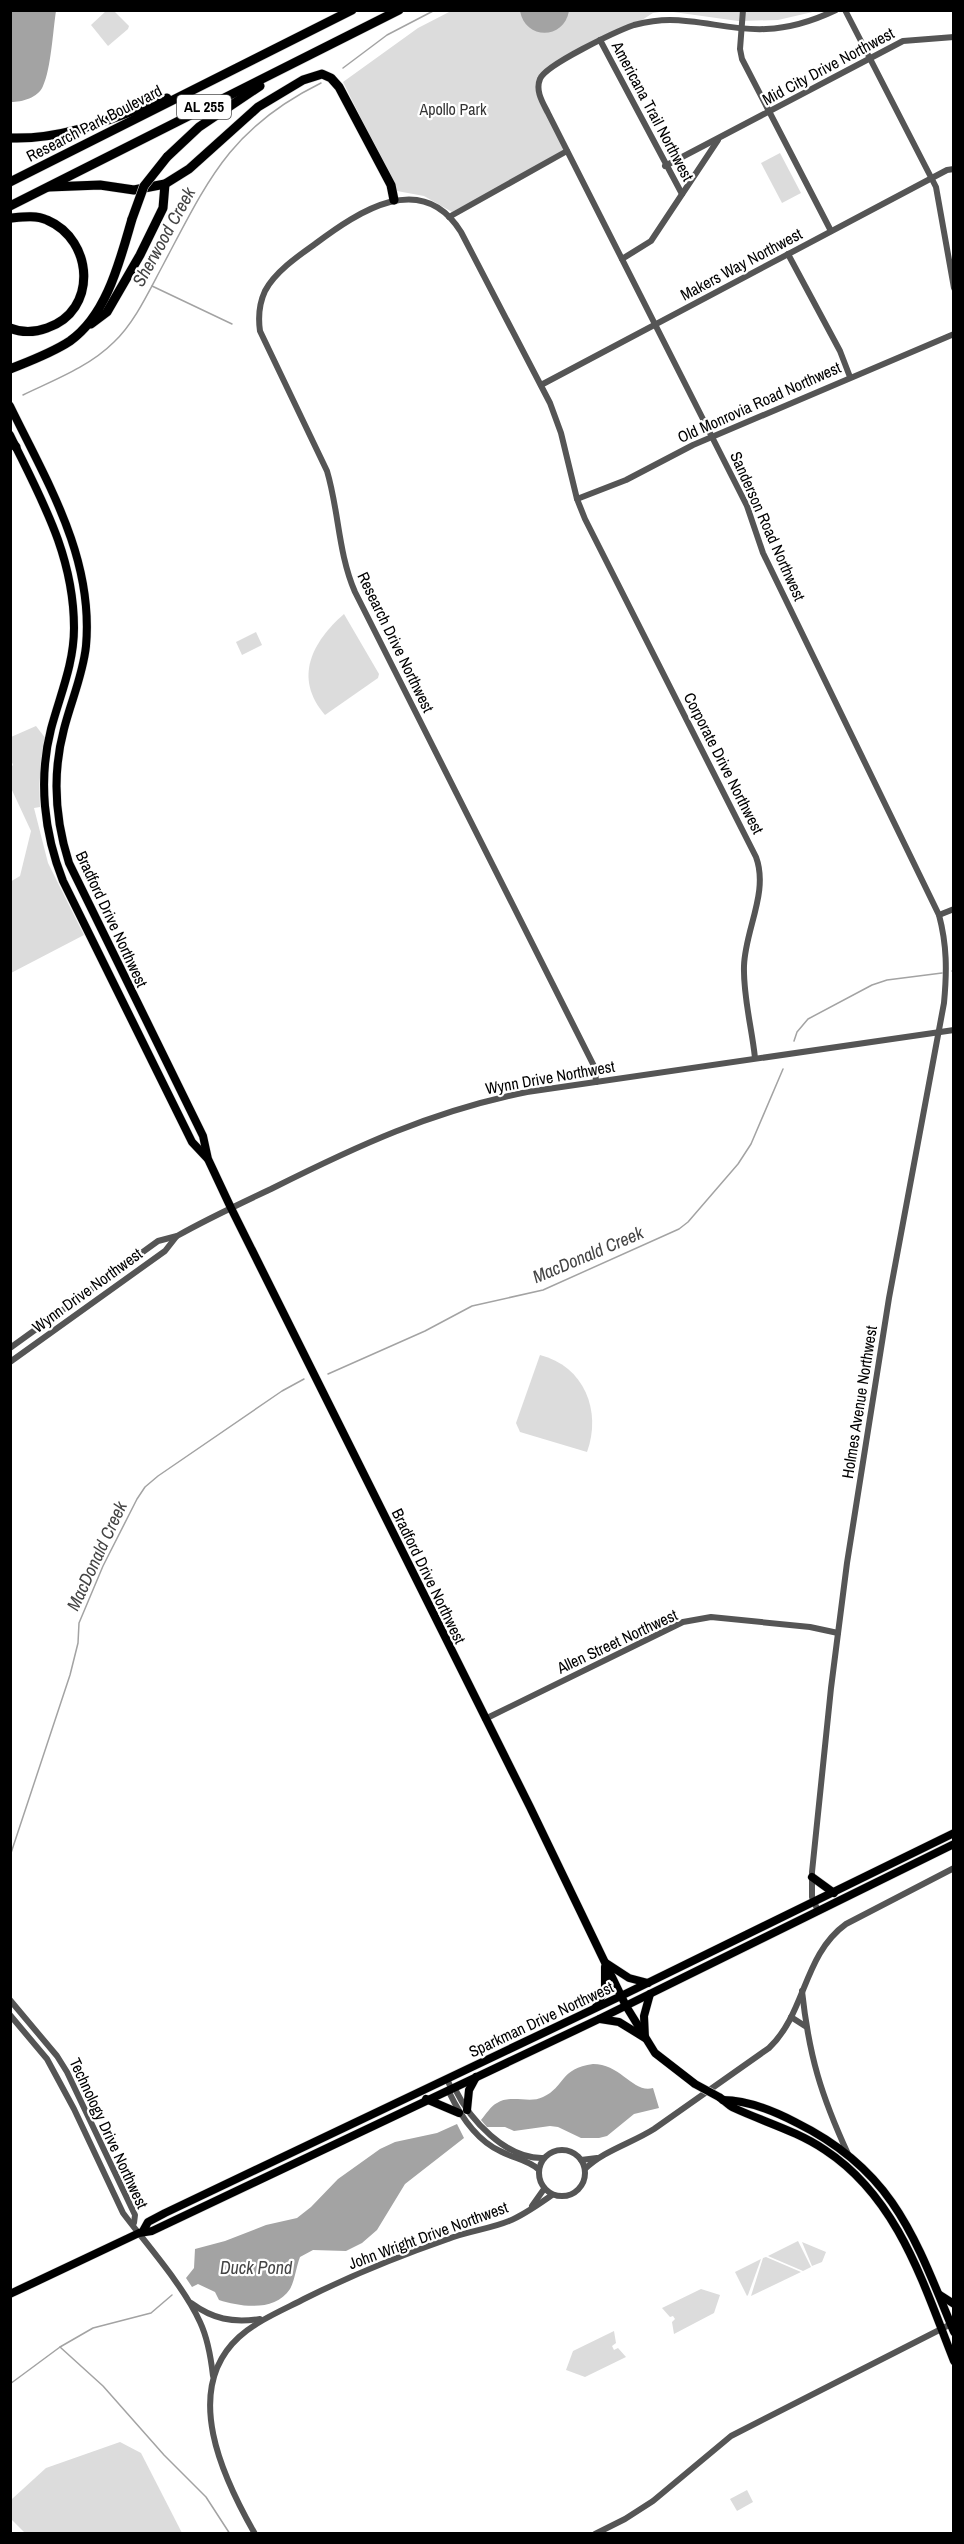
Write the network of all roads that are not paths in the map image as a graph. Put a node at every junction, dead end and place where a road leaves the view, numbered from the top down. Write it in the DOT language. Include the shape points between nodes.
graph roads {
  1 [pos="352,10"];
  2 [pos="399,10"];
  3 [pos="836,10"];
  4 [pos="845,10"];
  5 [pos="743,12"];
  6 [pos="742,30"];
  7 [pos="954,37"];
  8 [pos="600,40"];
  9 [pos="870,59"];
  10 [pos="301,60"];
  11 [pos="214,80"];
  12 [pos="770,112"];
  13 [pos="10,138"];
  14 [pos="720,138"];
  15 [pos="567,152"];
  16 [pos="665,166"];
  17 [pos="954,169"];
  18 [pos="933,178"];
  19 [pos="10,182"];
  20 [pos="165,184"];
  21 [pos="49,187"];
  22 [pos="682,194"];
  23 [pos="394,200"];
  24 [pos="10,206"];
  25 [pos="449,217"];
  26 [pos="10,218"];
  27 [pos="831,231"];
  28 [pos="788,254"];
  29 [pos="622,259"];
  30 [pos="954,288"];
  31 [pos="656,324"];
  32 [pos="87,327"];
  33 [pos="10,328"];
  34 [pos="954,334"];
  35 [pos="14,368"];
  36 [pos="850,377"];
  37 [pos="10,381"];
  38 [pos="541,385"];
  39 [pos="10,406"];
  40 [pos="10,435"];
  41 [pos="713,437"];
  42 [pos="13,443"];
  43 [pos="577,498"];
  44 [pos="954,909"];
  45 [pos="939,915"];
  46 [pos="954,1030"];
  47 [pos="938,1032"];
  48 [pos="755,1058"];
  49 [pos="596,1082"];
  50 [pos="208,1159"];
  51 [pos="231,1208"];
  52 [pos="177,1236"];
  53 [pos="10,1348"];
  54 [pos="10,1362"];
  55 [pos="838,1633"];
  56 [pos="485,1719"];
  57 [pos="954,1833"];
  58 [pos="954,1844"];
  59 [pos="954,1868"];
  60 [pos="812,1877"];
  61 [pos="834,1893"];
  62 [pos="814,1903"];
  63 [pos="818,1911"];
  64 [pos="605,1963"];
  65 [pos="648,1983"];
  66 [pos="802,1990"];
  67 [pos="650,1994"];
  68 [pos="621,1996"];
  69 [pos="10,2000"];
  70 [pos="626,2006"];
  71 [pos="596,2007"];
  72 [pos="10,2015"];
  73 [pos="790,2017"];
  74 [pos="599,2019"];
  75 [pos="805,2026"];
  76 [pos="645,2038"];
  77 [pos="477,2076"];
  78 [pos="447,2079"];
  79 [pos="451,2088"];
  80 [pos="721,2098"];
  81 [pos="426,2099"];
  82 [pos="463,2111"];
  83 [pos="848,2154"];
  84 [pos="543,2158"];
  85 [pos="597,2158"];
  86 [pos="581,2160"];
  87 [pos="538,2169"];
  88 [pos="585,2169"];
  89 [pos="544,2190"];
  90 [pos="552,2195"];
  91 [pos="530,2210"];
  92 [pos="134,2223"];
  93 [pos="141,2232"];
  94 [pos="936,2290"];
  95 [pos="10,2294"];
  96 [pos="189,2302"];
  97 [pos="954,2304"];
  98 [pos="263,2319"];
  99 [pos="953,2327"];
  100 [pos="941,2329"];
  101 [pos="954,2361"];
  102 [pos="213,2379"];
  103 [pos="255,2534"];
  104 [pos="595,2534"];
  1 -- 11 [label="highway, Research Park Boulevard / AL 255"];
  2 -- 10 [label="highway, AL 255"];
  3 -- 6 [label="street" via="793,26"];
  4 -- 9 [label="street"];
  5 -- 6 [label="street"];
  6 -- 8 [label="street" via="663,20 634,25"];
  6 -- 12 [label="street" via="742,59"];
  7 -- 9 [label="street, Mid City Drive Northwest" via="908,39"];
  8 -- 15 [label="street, Sanderson Road Northwest" via="551,66 540,78 539,96"];
  8 -- 16 [label="street, Americana Trail Northwest"];
  9 -- 12 [label="street, Mid City Drive Northwest"];
  9 -- 18 [label="street"];
  10 -- 21 [label="highway, AL 255"];
  10 -- 32 [label="highway, bridge" via="214,116 167,157 144,186 106,295"];
  11 -- 13 [label="highway" via="82,129 59,135"];
  11 -- 19 [label="highway, Research Park Boulevard / AL 255"];
  12 -- 14 [label="street, Mid City Drive Northwest"];
  12 -- 27 [label="street"];
  14 -- 16 [label="street, Mid City Drive Northwest"];
  14 -- 22 [label="street, Mid City Drive Northwest"];
  15 -- 25 [label="street"];
  15 -- 29 [label="street, Sanderson Road Northwest"];
  16 -- 22 [label="street, Americana Trail Northwest"];
  17 -- 18 [label="street, Makers Way Northwest"];
  18 -- 27 [label="street, Makers Way Northwest"];
  18 -- 30 [label="street"];
  20 -- 21 [label="highway" via="134,190 100,185"];
  20 -- 23 [label="highway" via="189,169 258,107 303,80 322,74 339,87 391,185"];
  20 -- 32 [label="highway" via="163,208 140,255 107,312"];
  21 -- 24 [label="highway, AL 255"];
  22 -- 29 [label="street, Mid City Drive Northwest" via="651,241"];
  23 -- 25 [label="street, Research Drive Northwest" via="428,203"];
  23 -- 49 [label="street, Research Drive Northwest" via="344,223 277,276 262,300 260,331 327,471 343,559 355,592 595,1068"];
  25 -- 38 [label="street, Research Drive Northwest" via="461,232"];
  26 -- 33 [label="highway" via="45,219 63,229 76,244 85,275 72,314 37,332"];
  27 -- 28 [label="street, Makers Way Northwest"];
  28 -- 31 [label="street, Makers Way Northwest"];
  28 -- 36 [label="street"];
  29 -- 31 [label="street, Sanderson Road Northwest"];
  31 -- 38 [label="street, Makers Way Northwest"];
  31 -- 41 [label="street, Sanderson Road Northwest"];
  32 -- 35 [label="highway" via="68,343"];
  34 -- 36 [label="street, Old Monrovia Road Northwest"];
  35 -- 37 [label="highway"];
  36 -- 41 [label="street, Old Monrovia Road Northwest"];
  38 -- 43 [label="street, Research Drive Northwest" via="559,428"];
  39 -- 50 [label="main road, Bradford Drive Northwest" via="72,538 84,585 86,646 64,728 56,783 62,839 76,879 203,1136"];
  40 -- 42 [label="main road, Bradford Drive Northwest"];
  41 -- 43 [label="street, Old Monrovia Road Northwest" via="626,480"];
  41 -- 45 [label="street, Sanderson Road Northwest" via="747,506 767,561"];
  42 -- 50 [label="main road, Bradford Drive Northwest" via="58,535 74,604 74,645 46,759 45,803 54,854 63,881 192,1142"];
  43 -- 48 [label="street, Corporate Drive Northwest" via="759,863 759,891 744,965"];
  44 -- 45 [label="street"];
  45 -- 47 [label="street, Holmes Avenue Northwest" via="948,967"];
  46 -- 47 [label="street, Wynn Drive Northwest"];
  47 -- 48 [label="street, Wynn Drive Northwest"];
  47 -- 55 [label="street, Holmes Avenue Northwest" via="889,1298"];
  48 -- 49 [label="street, Wynn Drive Northwest"];
  49 -- 51 [label="street, Wynn Drive Northwest" via="498,1098 434,1116 337,1156"];
  50 -- 51 [label="main road, Bradford Drive Northwest"];
  51 -- 52 [label="street, Wynn Drive Northwest"];
  51 -- 56 [label="main road, Bradford Drive Northwest"];
  52 -- 53 [label="street, Wynn Drive Northwest" via="158,1241"];
  52 -- 54 [label="street, Wynn Drive Northwest" via="165,1251"];
  55 -- 56 [label="street, Allen Street Northwest" via="711,1617 683,1622"];
  55 -- 60 [label="street, Holmes Avenue Northwest"];
  56 -- 64 [label="main road, Bradford Drive Northwest"];
  57 -- 61 [label="main road, Sparkman Drive Northwest"];
  58 -- 63 [label="main road, Sparkman Drive Northwest"];
  59 -- 66 [label="street" via="832,1934"];
  60 -- 61 [label="main road"];
  60 -- 62 [label="street, Holmes Avenue Northwest"];
  61 -- 62 [label="main road, Sparkman Drive Northwest"];
  62 -- 63 [label="street, Holmes Avenue Northwest"];
  62 -- 65 [label="main road, Sparkman Drive Northwest"];
  63 -- 67 [label="main road, Sparkman Drive Northwest"];
  64 -- 65 [label="main road" via="629,1978"];
  64 -- 68 [label="main road, Bradford Drive Northwest"];
  64 -- 71 [label="main road" via="605,1989"];
  65 -- 68 [label="main road, Sparkman Drive Northwest"];
  66 -- 73 [label="street"];
  66 -- 75 [label="street"];
  67 -- 70 [label="main road, Sparkman Drive Northwest"];
  67 -- 76 [label="main road" via="644,2016"];
  68 -- 70 [label="main road, Bradford Drive Northwest"];
  68 -- 71 [label="main road, Sparkman Drive Northwest"];
  69 -- 92 [label="street, Technology Drive Northwest" via="67,2072 135,2215"];
  70 -- 74 [label="main road, Sparkman Drive Northwest"];
  70 -- 76 [label="main road"];
  71 -- 78 [label="main road, Sparkman Drive Northwest"];
  72 -- 92 [label="street, Technology Drive Northwest" via="47,2059 123,2213"];
  73 -- 75 [label="street"];
  73 -- 85 [label="street" via="769,2048 654,2129"];
  74 -- 76 [label="main road" via="619,2022"];
  74 -- 77 [label="main road, Sparkman Drive Northwest"];
  75 -- 83 [label="street" via="816,2075"];
  76 -- 80 [label="main road, bridge" via="655,2053 695,2084"];
  77 -- 79 [label="main road, Sparkman Drive Northwest"];
  77 -- 82 [label="main road"];
  78 -- 79 [label="street"];
  78 -- 93 [label="main road, Sparkman Drive Northwest" via="165,2213 148,2222"];
  79 -- 81 [label="main road, Sparkman Drive Northwest"];
  79 -- 82 [label="street" via="455,2089"];
  80 -- 83 [label="main road" via="785,2117"];
  80 -- 100 [label="main road" via="803,2137 845,2164 862,2181 897,2226"];
  81 -- 82 [label="main road"];
  81 -- 93 [label="main road, Sparkman Drive Northwest" via="152,2231"];
  82 -- 84 [label="street" via="505,2145"];
  82 -- 87 [label="street" via="480,2136 499,2151"];
  83 -- 94 [label="main road" via="902,2214"];
  84 -- 86 [label="street" via="566,2150"];
  84 -- 87 [label="street"];
  85 -- 86 [label="street"];
  85 -- 88 [label="street"];
  86 -- 88 [label="street"];
  87 -- 89 [label="street"];
  88 -- 90 [label="street" via="580,2189 564,2197"];
  89 -- 90 [label="street"];
  89 -- 91 [label="street, John Wright Drive Northwest"];
  90 -- 91 [label="street, John Wright Drive Northwest"];
  91 -- 98 [label="street, John Wright Drive Northwest" via="386,2262"];
  92 -- 93 [label="street, Technology Drive Northwest"];
  93 -- 95 [label="main road, Sparkman Drive Northwest"];
  93 -- 96 [label="street, Technology Drive Northwest"];
  94 -- 97 [label="main road"];
  94 -- 99 [label="main road"];
  96 -- 98 [label="street" via="227,2321"];
  96 -- 102 [label="street, Technology Drive Northwest" via="207,2341"];
  98 -- 102 [label="street, John Wright Drive Northwest" via="228,2349"];
  99 -- 100 [label="street"];
  100 -- 101 [label="main road"];
  100 -- 104 [label="street" via="731,2436 652,2501"];
  102 -- 103 [label="street, John Wright Drive Northwest" via="213,2433 231,2488"];
}
